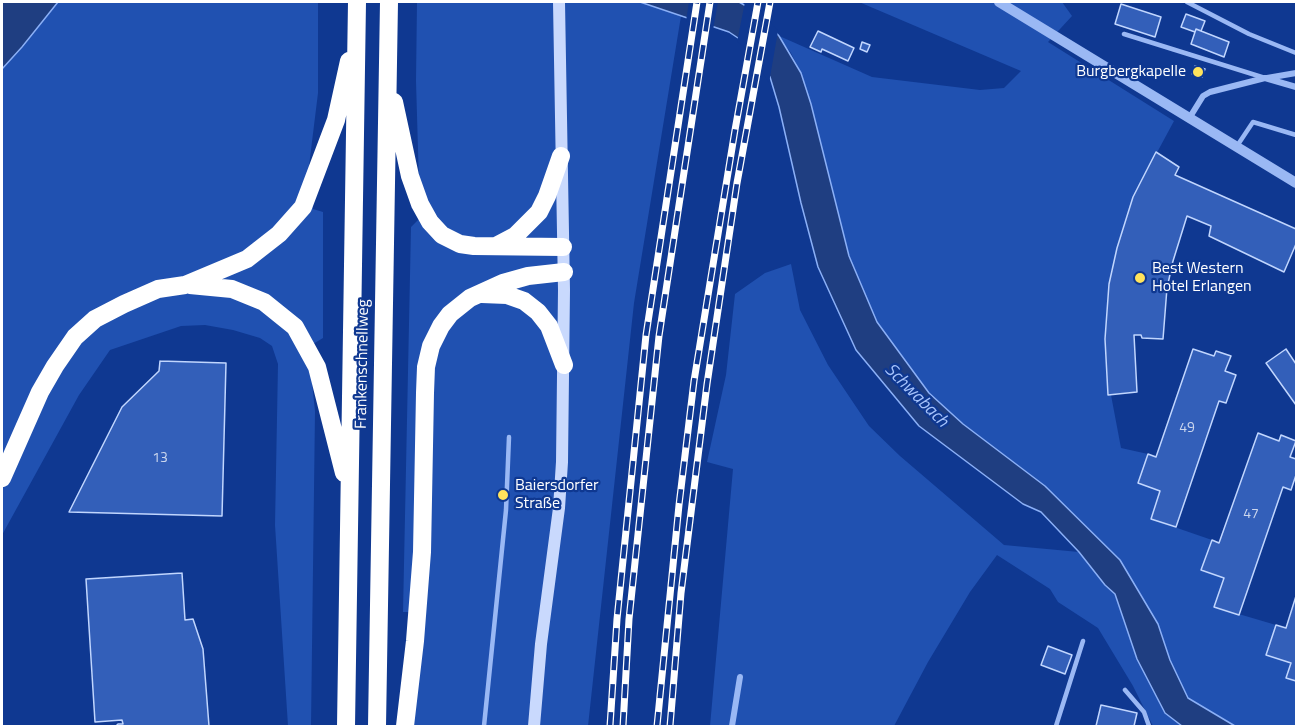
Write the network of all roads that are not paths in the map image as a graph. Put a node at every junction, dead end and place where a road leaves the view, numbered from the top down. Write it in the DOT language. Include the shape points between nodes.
graph roads {
  1 [pos="357,2"];
  2 [pos="389,2"];
  3 [pos="559,2"];
  4 [pos="999,2"];
  5 [pos="1187,2"];
  6 [pos="357,25"];
  7 [pos="1124,34"];
  8 [pos="1296,53"];
  9 [pos="387,71"];
  10 [pos="1296,73"];
  11 [pos="1265,78"];
  12 [pos="1296,87"];
  13 [pos="1190,117"];
  14 [pos="1296,135"];
  15 [pos="1237,146"];
  16 [pos="561,156"];
  17 [pos="1296,183"];
  18 [pos="495,246"];
  19 [pos="563,247"];
  20 [pos="564,272"];
  21 [pos="185,285"];
  22 [pos="480,293"];
  23 [pos="564,365"];
  24 [pos="509,437"];
  25 [pos="2,478"];
  26 [pos="350,497"];
  27 [pos="1083,641"];
  28 [pos="740,677"];
  29 [pos="1125,690"];
  30 [pos="346,726"];
  31 [pos="377,726"];
  32 [pos="405,726"];
  33 [pos="484,726"];
  34 [pos="534,726"];
  35 [pos="732,726"];
  36 [pos="1056,726"];
  37 [pos="1149,726"];
  1 -- 6 [label="highway, Frankenschnellweg"];
  2 -- 9 [label="highway, Frankenschnellweg"];
  3 -- 16 [label="main road"];
  4 -- 13 [label="street"];
  5 -- 8 [label="lane"];
  6 -- 21 [label="highway" via="336,120 303,207 279,234 247,259"];
  6 -- 26 [label="highway, Frankenschnellweg"];
  7 -- 11 [label="lane"];
  9 -- 18 [label="highway" via="410,176 429,222 442,235 460,244"];
  9 -- 31 [label="highway, Frankenschnellweg"];
  10 -- 11 [label="street"];
  11 -- 12 [label="street"];
  11 -- 13 [label="street" via="1210,92"];
  13 -- 15 [label="street"];
  14 -- 15 [label="lane" via="1253,122"];
  15 -- 17 [label="street"];
  16 -- 18 [label="highway" via="539,212 515,236"];
  16 -- 19 [label="main road"];
  18 -- 19 [label="highway"];
  19 -- 20 [label="main road"];
  20 -- 22 [label="highway" via="502,283"];
  20 -- 23 [label="main road"];
  21 -- 25 [label="highway" via="158,289 124,304 95,319 75,337 40,392"];
  21 -- 26 [label="highway" via="232,289 264,302 295,327 317,367"];
  22 -- 23 [label="highway" via="507,295 538,312 549,326"];
  22 -- 32 [label="highway" via="461,304 441,326 426,367 422,552"];
  23 -- 34 [label="main road" via="559,508"];
  24 -- 33 [label="lane" via="506,510"];
  26 -- 30 [label="highway, Frankenschnellweg"];
  27 -- 36 [label="lane"];
  28 -- 35 [label="street"];
  29 -- 37 [label="lane" via="1144,712"];
}
